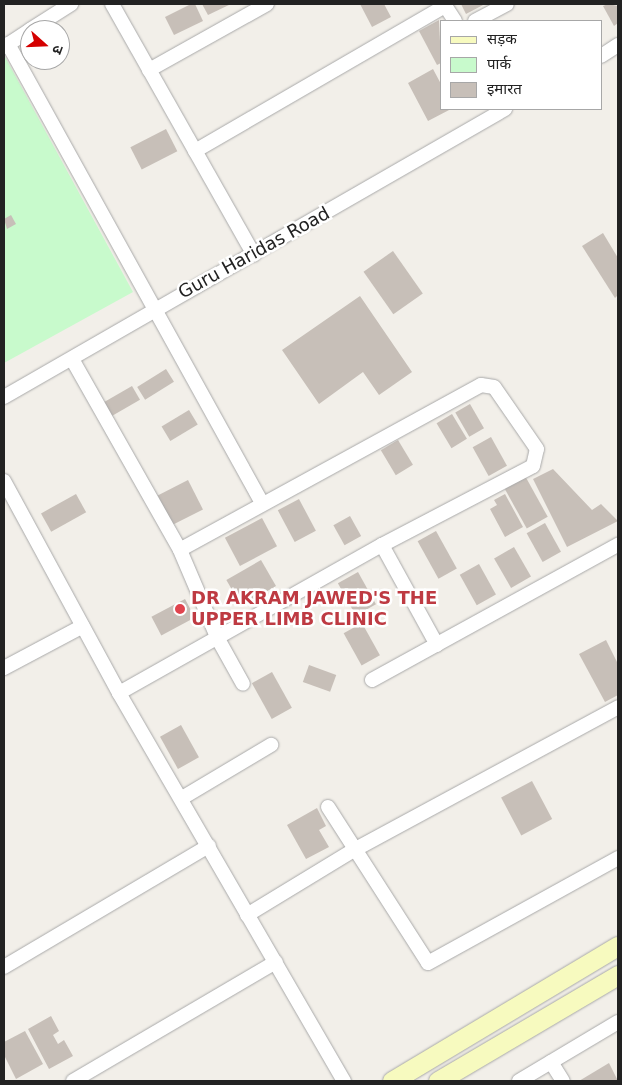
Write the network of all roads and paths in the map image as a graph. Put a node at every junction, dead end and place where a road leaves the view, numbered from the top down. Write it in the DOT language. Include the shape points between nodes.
graph roads {
  1 [pos="71,4"];
  2 [pos="112,4"];
  3 [pos="267,4"];
  4 [pos="507,4"];
  5 [pos="444,5"];
  6 [pos="46,20"];
  7 [pos="454,20"];
  8 [pos="477,20"];
  9 [pos="20,37"];
  10 [pos="618,45"];
  11 [pos="6,46"];
  12 [pos="602,55"];
  13 [pos="149,70"];
  14 [pos="503,110"];
  15 [pos="195,151"];
  16 [pos="254,255"];
  17 [pos="155,308"];
  18 [pos="72,359"];
  19 [pos="4,397"];
  20 [pos="4,481"];
  21 [pos="262,503"];
  22 [pos="382,545"];
  23 [pos="618,545"];
  24 [pos="180,550"];
  25 [pos="83,626"];
  26 [pos="218,639"];
  27 [pos="437,645"];
  28 [pos="4,668"];
  29 [pos="372,680"];
  30 [pos="243,684"];
  31 [pos="119,693"];
  32 [pos="618,706"];
  33 [pos="271,745"];
  34 [pos="182,798"];
  35 [pos="328,807"];
  36 [pos="209,846"];
  37 [pos="354,850"];
  38 [pos="618,858"];
  39 [pos="247,916"];
  40 [pos="618,946"];
  41 [pos="276,962"];
  42 [pos="4,967"];
  43 [pos="618,975"];
  44 [pos="618,1022"];
  45 [pos="551,1062"];
  46 [pos="73,1081"];
  47 [pos="344,1081"];
  48 [pos="392,1081"];
  49 [pos="438,1081"];
  50 [pos="519,1081"];
  51 [pos="563,1081"];
  1 -- 6 [label="street"];
  2 -- 13 [label="street"];
  3 -- 13 [label="street"];
  4 -- 8 [label="street"];
  5 -- 7 [label="street"];
  5 -- 15 [label="street"];
  9 -- 11 [label="street"];
  10 -- 12 [label="street"];
  11 -- 17 [label="street"];
  13 -- 15 [label="street"];
  14 -- 16 [label="street, Guru Haridas Road"];
  15 -- 16 [label="street"];
  16 -- 17 [label="street, Guru Haridas Road"];
  17 -- 18 [label="street, Guru Haridas Road"];
  17 -- 21 [label="street"];
  18 -- 19 [label="street, Guru Haridas Road"];
  18 -- 24 [label="street"];
  20 -- 25 [label="street"];
  21 -- 22 [label="street" via="481,385 494,387 534,440 538,458 533,466"];
  21 -- 24 [label="street"];
  22 -- 26 [label="street"];
  22 -- 27 [label="street"];
  23 -- 27 [label="street"];
  24 -- 26 [label="street"];
  25 -- 28 [label="street"];
  25 -- 31 [label="street"];
  26 -- 30 [label="street"];
  26 -- 31 [label="street"];
  27 -- 29 [label="street"];
  31 -- 34 [label="street"];
  32 -- 37 [label="street"];
  33 -- 34 [label="street"];
  34 -- 36 [label="street"];
  35 -- 37 [label="street"];
  36 -- 39 [label="street"];
  36 -- 42 [label="street"];
  37 -- 38 [label="street" via="428,963"];
  37 -- 39 [label="street"];
  39 -- 41 [label="street"];
  40 -- 48 [label="main road"];
  41 -- 46 [label="street"];
  41 -- 47 [label="street"];
  43 -- 49 [label="main road"];
  44 -- 45 [label="street"];
  45 -- 50 [label="street"];
  45 -- 51 [label="street"];
}
